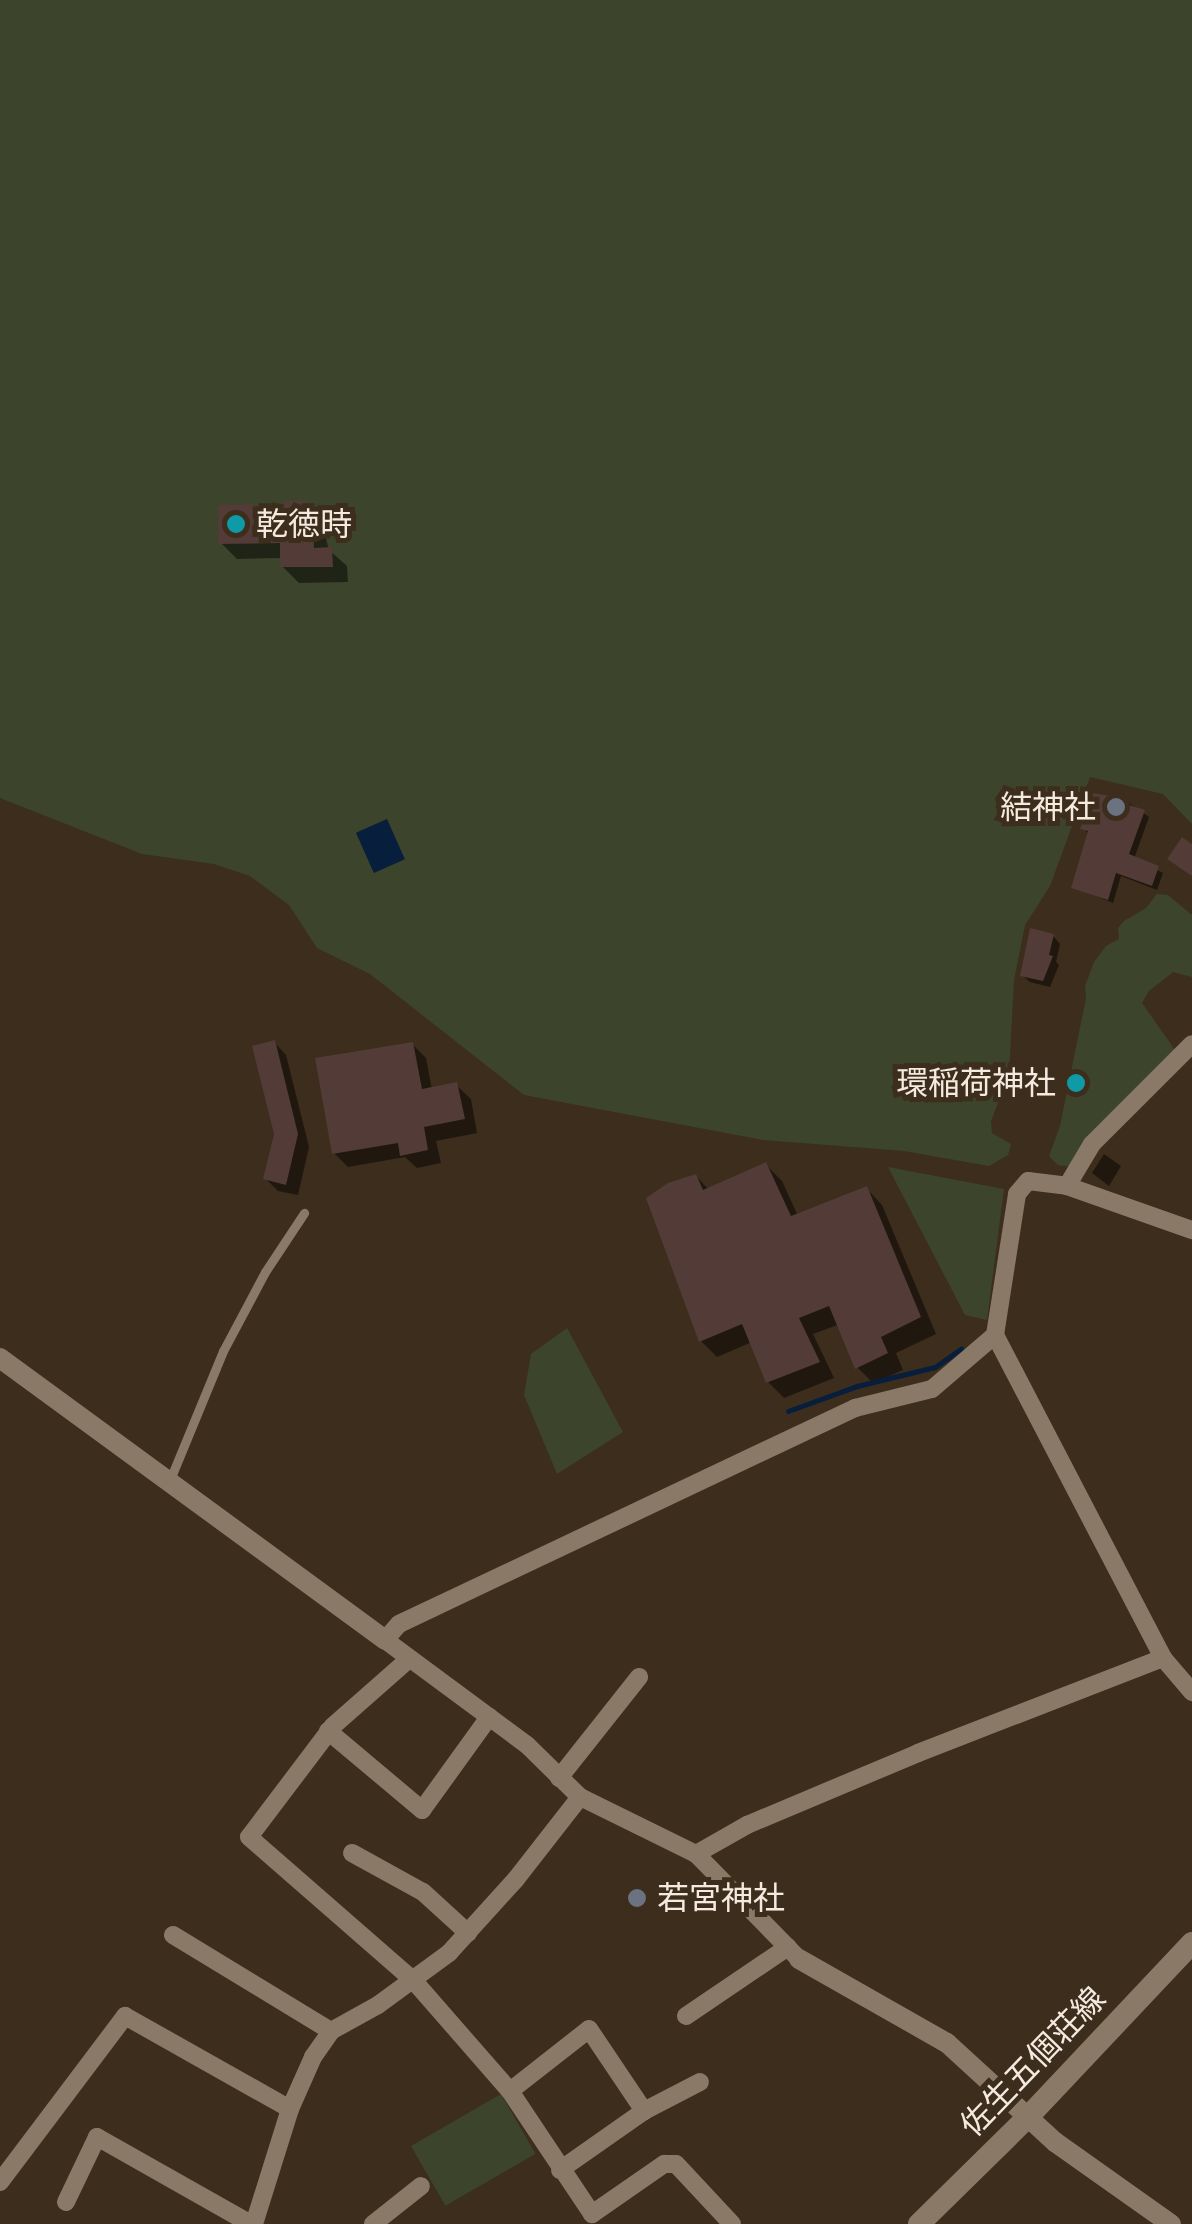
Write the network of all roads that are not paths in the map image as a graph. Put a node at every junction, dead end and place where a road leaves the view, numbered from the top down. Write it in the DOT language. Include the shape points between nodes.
graph roads {
  1 [pos="1192,1044"];
  2 [pos="1067,1186"];
  3 [pos="304,1213"];
  4 [pos="1192,1230"];
  5 [pos="995,1335"];
  6 [pos="0,1358"];
  7 [pos="168,1483"];
  8 [pos="384,1640"];
  9 [pos="1163,1658"];
  10 [pos="410,1659"];
  11 [pos="638,1677"];
  12 [pos="1192,1692"];
  13 [pos="489,1717"];
  14 [pos="328,1732"];
  15 [pos="559,1778"];
  16 [pos="580,1797"];
  17 [pos="352,1853"];
  18 [pos="696,1854"];
  19 [pos="468,1932"];
  20 [pos="172,1936"];
  21 [pos="1192,1943"];
  22 [pos="793,1953"];
  23 [pos="414,1982"];
  24 [pos="686,2016"];
  25 [pos="331,2032"];
  26 [pos="700,2082"];
  27 [pos="510,2091"];
  28 [pos="290,2109"];
  29 [pos="644,2111"];
  30 [pos="1028,2117"];
  31 [pos="560,2170"];
  32 [pos="0,2182"];
  33 [pos="421,2186"];
  34 [pos="66,2202"];
  35 [pos="253,2224"];
  36 [pos="373,2224"];
  37 [pos="732,2224"];
  38 [pos="919,2224"];
  39 [pos="1171,2224"];
  1 -- 2 [label="street" via="1092,1144"];
  2 -- 4 [label="street"];
  2 -- 5 [label="street" via="1028,1181 1018,1194"];
  3 -- 7 [label="lane" via="223,1351"];
  5 -- 8 [label="street" via="932,1389 855,1408 398,1624"];
  5 -- 9 [label="street"];
  6 -- 7 [label="street"];
  7 -- 8 [label="street"];
  8 -- 10 [label="street"];
  9 -- 12 [label="street"];
  9 -- 18 [label="street" via="918,1752 747,1825"];
  10 -- 13 [label="street"];
  10 -- 14 [label="street"];
  11 -- 15 [label="street"];
  13 -- 14 [label="street" via="422,1810"];
  13 -- 15 [label="street"];
  14 -- 23 [label="street" via="249,1837"];
  15 -- 16 [label="street"];
  16 -- 18 [label="street"];
  16 -- 19 [label="street"];
  17 -- 19 [label="street" via="423,1892"];
  18 -- 22 [label="street"];
  19 -- 23 [label="street"];
  20 -- 25 [label="street"];
  21 -- 30 [label="main road, 佐生五個荘線"];
  22 -- 24 [label="street"];
  22 -- 30 [label="street" via="947,2042"];
  23 -- 25 [label="street"];
  23 -- 27 [label="street"];
  25 -- 28 [label="street"];
  26 -- 29 [label="street"];
  27 -- 29 [label="street" via="589,2029"];
  27 -- 31 [label="street"];
  28 -- 32 [label="street" via="124,2016"];
  28 -- 35 [label="street"];
  29 -- 31 [label="street"];
  30 -- 38 [label="main road, 佐生五個荘線"];
  30 -- 39 [label="street"];
  31 -- 37 [label="street" via="592,2214 664,2164 676,2164"];
  33 -- 36 [label="street"];
  34 -- 35 [label="street" via="97,2137"];
}
